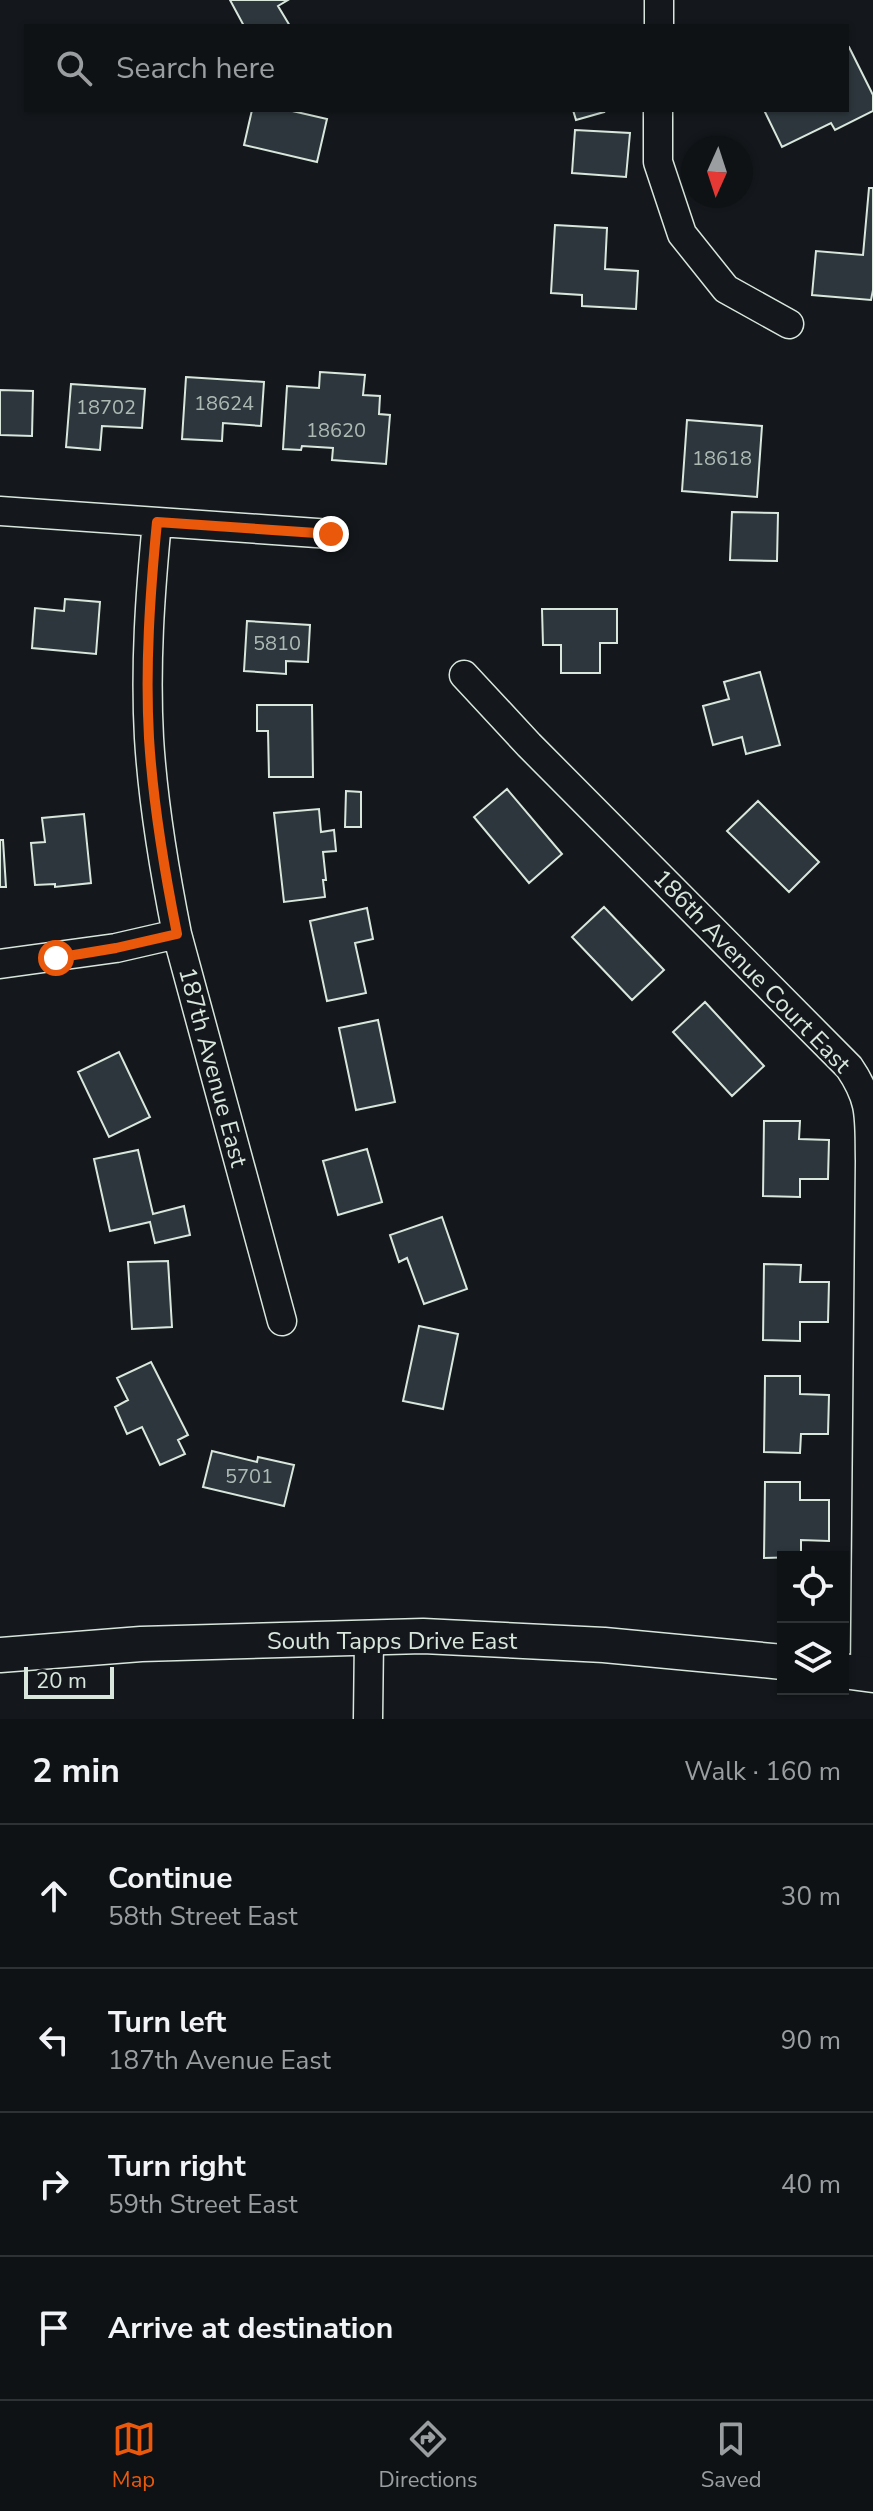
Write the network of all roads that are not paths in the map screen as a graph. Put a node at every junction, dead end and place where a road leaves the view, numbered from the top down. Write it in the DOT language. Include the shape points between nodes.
graph roads {
  1 [pos="659,0"];
  2 [pos="659,24"];
  3 [pos="658,112"];
  4 [pos="789,324"];
  5 [pos="0,511"];
  6 [pos="157,522"];
  7 [pos="331,534"];
  8 [pos="464,675"];
  9 [pos="177,934"];
  10 [pos="0,964"];
  11 [pos="282,1321"];
  12 [pos="369,1638"];
  13 [pos="0,1655"];
  14 [pos="777,1661"];
  15 [pos="860,1673"];
  16 [pos="368,1719"];
  1 -- 2 [label="street"];
  3 -- 4 [label="street" via="658,162 682,234 726,289"];
  5 -- 6 [label="street"];
  6 -- 7 [label="street"];
  6 -- 9 [label="street, 187th Avenue East" via="149,606 149,738 154,803"];
  8 -- 15 [label="street, 186th Avenue Court East" via="863,1086 869,1104 870,1161"];
  9 -- 10 [label="street"];
  9 -- 11 [label="street, 187th Avenue East"];
  12 -- 13 [label="street, South Tapps Drive East" via="171,1643"];
  12 -- 14 [label="street, South Tapps Drive East" via="604,1645"];
  12 -- 16 [label="street"];
}
